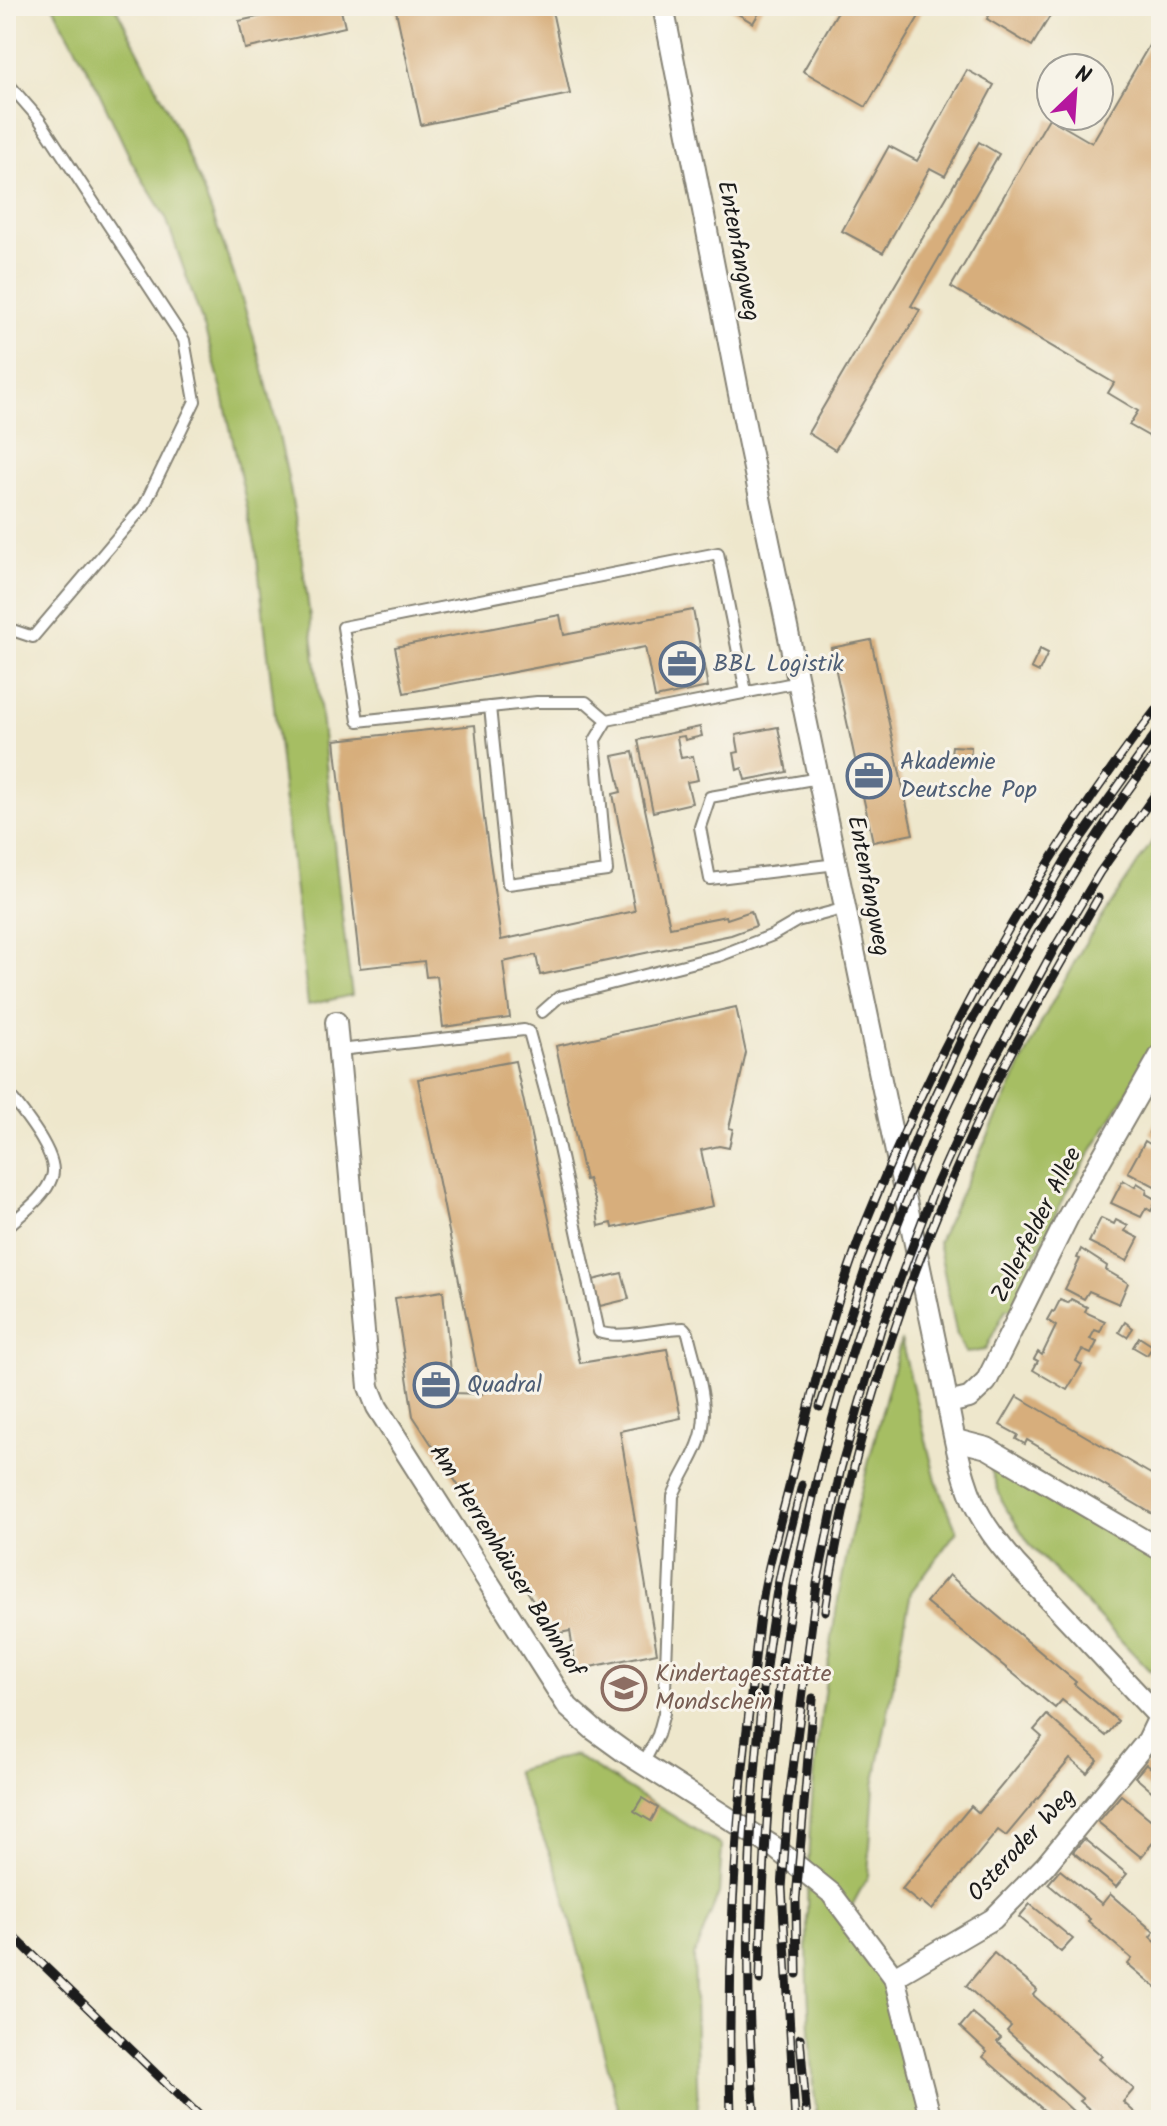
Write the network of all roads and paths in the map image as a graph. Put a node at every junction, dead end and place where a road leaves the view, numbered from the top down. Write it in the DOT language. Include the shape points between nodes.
graph roads {
  1 [pos="663,6"];
  2 [pos="6,81"];
  3 [pos="6,628"];
  4 [pos="799,682"];
  5 [pos="746,692"];
  6 [pos="490,707"];
  7 [pos="607,720"];
  8 [pos="819,778"];
  9 [pos="837,864"];
  10 [pos="846,908"];
  11 [pos="542,1012"];
  12 [pos="336,1022"];
  13 [pos="339,1050"];
  14 [pos="1161,1054"];
  15 [pos="6,1090"];
  16 [pos="6,1228"];
  17 [pos="948,1403"];
  18 [pos="956,1440"];
  19 [pos="1161,1550"];
  20 [pos="1160,1716"];
  21 [pos="643,1764"];
  22 [pos="894,1977"];
  23 [pos="931,2120"];
  1 -- 4 [label="street, Entenfangweg"];
  2 -- 3 [label="lane" via="39,119 184,340 195,401 144,506 33,637"];
  4 -- 5 [label="lane"];
  4 -- 8 [label="street, Entenfangweg"];
  5 -- 6 [label="lane" via="718,553 343,627 358,721"];
  5 -- 7 [label="lane"];
  6 -- 7 [label="lane" via="586,702"];
  6 -- 7 [label="lane" via="508,884 607,871 595,740"];
  8 -- 9 [label="street, Entenfangweg"];
  8 -- 9 [label="lane" via="710,797 700,827 710,879"];
  9 -- 10 [label="street, Entenfangweg"];
  10 -- 11 [label="lane" via="797,921 719,956 559,997"];
  10 -- 17 [label="street, Entenfangweg"];
  12 -- 13 [label="street, Am Herrenhäuser Bahnhof"];
  13 -- 21 [label="street, Am Herrenhäuser Bahnhof" via="369,1387 377,1407 568,1707"];
  13 -- 21 [label="lane" via="529,1032 599,1332 684,1328 688,1333 705,1413 698,1446 673,1496 664,1713"];
  14 -- 17 [label="street, Zellerfelder Allee" via="1069,1215 986,1382 969,1398"];
  15 -- 16 [label="lane" via="49,1150 55,1168 40,1196"];
  17 -- 18 [label="street, Entenfangweg"];
  18 -- 19 [label="street" via="987,1448"];
  18 -- 20 [label="street, Entenfangweg" via="973,1502 992,1535"];
  20 -- 22 [label="street, Osteroder Weg" via="1148,1740 1045,1866 993,1919"];
  21 -- 22 [label="street, Am Herrenhäuser Bahnhof" via="808,1872 848,1913"];
  22 -- 23 [label="street, Am Herrenhäuser Bahnhof"];
}
